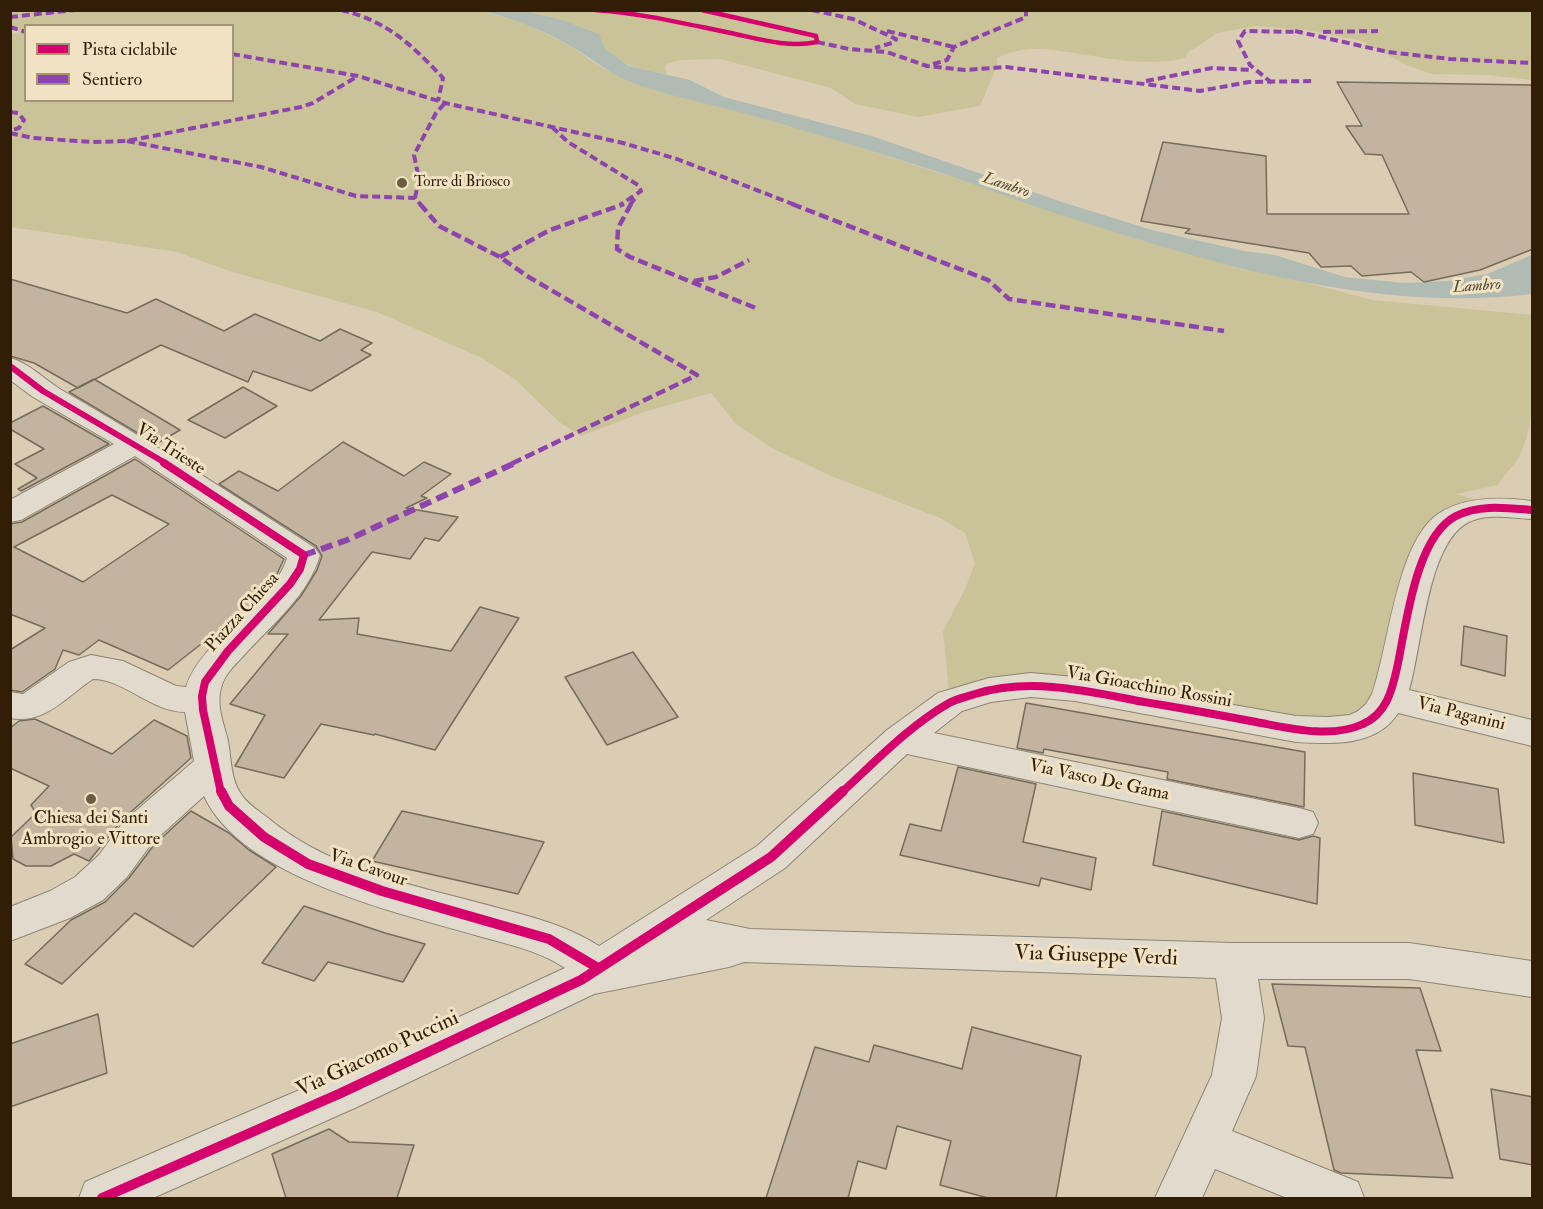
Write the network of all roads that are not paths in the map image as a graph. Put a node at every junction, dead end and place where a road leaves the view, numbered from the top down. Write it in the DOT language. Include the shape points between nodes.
graph roads {
  1 [pos="10,366"];
  2 [pos="136,444"];
  3 [pos="1533,510"];
  4 [pos="10,513"];
  5 [pos="303,566"];
  6 [pos="1389,698"];
  7 [pos="12,705"];
  8 [pos="202,706"];
  9 [pos="1533,733"];
  10 [pos="900,739"];
  11 [pos="214,765"];
  12 [pos="1299,823"];
  13 [pos="10,924"];
  14 [pos="660,928"];
  15 [pos="750,946"];
  16 [pos="1234,961"];
  17 [pos="590,974"];
  18 [pos="1533,979"];
  19 [pos="1203,1142"];
  20 [pos="116,1192"];
  21 [pos="1178,1198"];
  22 [pos="1341,1198"];
  1 -- 2 [label="street, Via Trieste" via="43,390"];
  2 -- 4 [label="street"];
  2 -- 5 [label="street, Via Trieste" via="304,555"];
  3 -- 6 [label="street, Via Gioacchino Rossini" via="1476,510 1438,530 1424,560"];
  5 -- 8 [label="street, Piazza Chiesa" via="214,668 204,684"];
  6 -- 9 [label="street, Via Paganini"];
  6 -- 10 [label="street, Via Gioacchino Rossini" via="1378,714 1356,726 1333,731 1296,729 1075,689 1011,686 950,702"];
  7 -- 8 [label="street" via="27,706 40,700 92,667"];
  8 -- 11 [label="street, Via Cavour"];
  10 -- 12 [label="street, Via Vasco De Gama"];
  10 -- 14 [label="street, Via Gioacchino Rossini" via="771,857"];
  11 -- 13 [label="street" via="138,831 122,857 81,894"];
  11 -- 17 [label="street, Via Cavour" via="226,802 253,828 288,852 375,890 549,939 571,950"];
  14 -- 15 [label="street, Via Giuseppe Verdi"];
  14 -- 17 [label="street, Via Giacomo Puccini"];
  15 -- 16 [label="street, Via Giuseppe Verdi"];
  15 -- 17 [label="street"];
  16 -- 18 [label="street, Via Giuseppe Verdi" via="1409,960"];
  16 -- 19 [label="street" via="1243,1018 1234,1076"];
  17 -- 20 [label="street, Via Giacomo Puccini" via="341,1093"];
  19 -- 21 [label="street"];
  19 -- 22 [label="street"];
}
